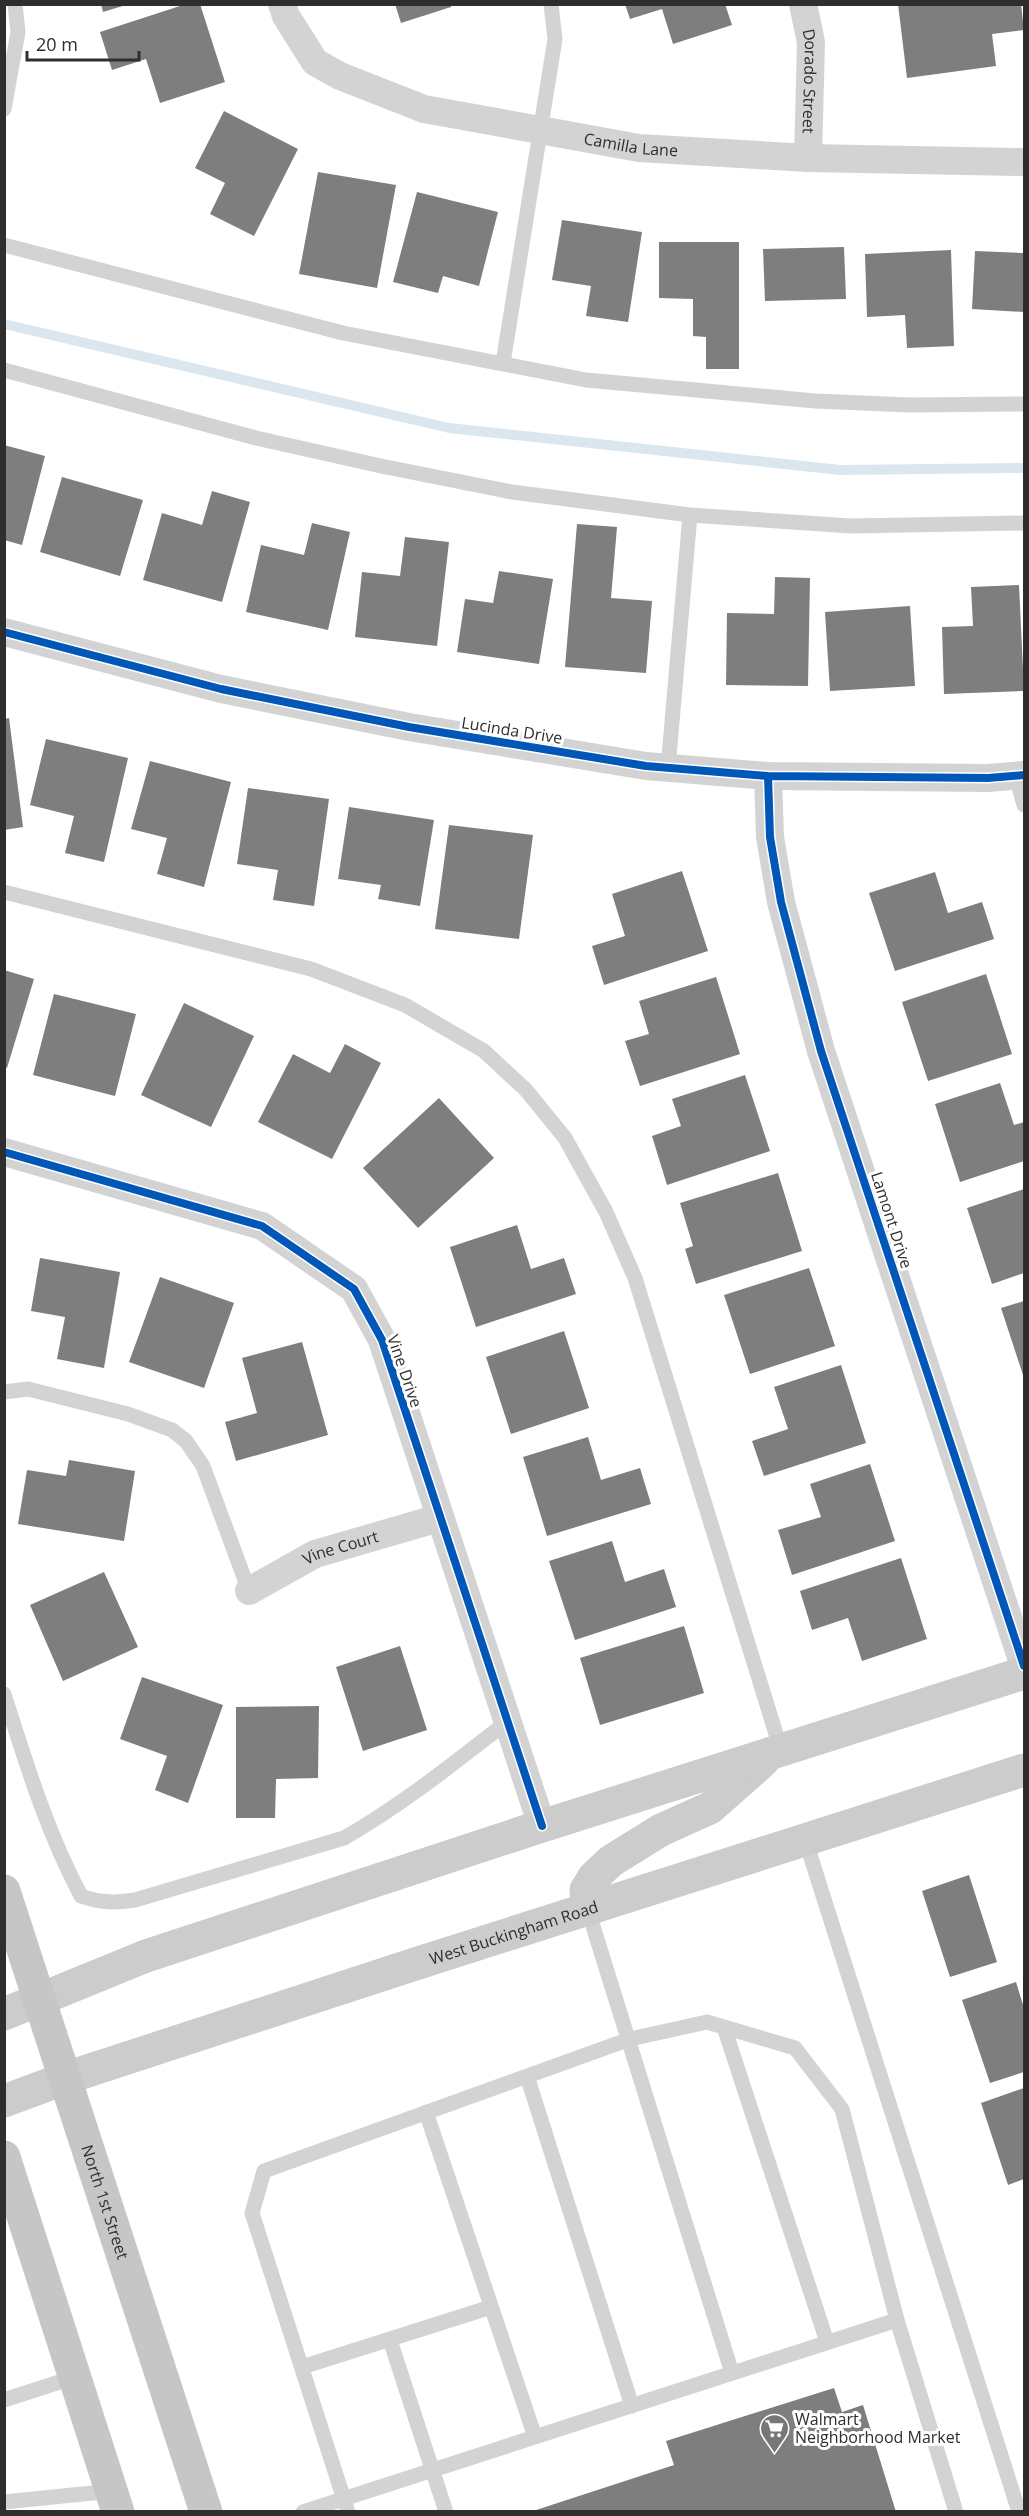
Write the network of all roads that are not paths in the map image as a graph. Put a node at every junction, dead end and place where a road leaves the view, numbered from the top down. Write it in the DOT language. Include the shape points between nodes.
graph roads {
  1 [pos="15,4"];
  2 [pos="282,4"];
  3 [pos="551,4"];
  4 [pos="803,4"];
  5 [pos="4,109"];
  6 [pos="542,130"];
  7 [pos="808,158"];
  8 [pos="1024,162"];
  9 [pos="4,245"];
  10 [pos="503,363"];
  11 [pos="4,370"];
  12 [pos="1024,404"];
  13 [pos="690,515"];
  14 [pos="1024,523"];
  15 [pos="4,632"];
  16 [pos="668,768"];
  17 [pos="768,776"];
  18 [pos="1020,776"];
  19 [pos="1024,805"];
  20 [pos="4,892"];
  21 [pos="4,1152"];
  22 [pos="4,1392"];
  23 [pos="439,1518"];
  24 [pos="249,1591"];
  25 [pos="1024,1666"];
  26 [pos="1024,1674"];
  27 [pos="4,1694"];
  28 [pos="507,1722"];
  29 [pos="777,1751"];
  30 [pos="1024,1770"];
  31 [pos="542,1826"];
  32 [pos="805,1839"];
  33 [pos="4,1892"];
  34 [pos="588,1910"];
  35 [pos="40,2000"];
  36 [pos="4,2014"];
  37 [pos="724,2027"];
  38 [pos="630,2039"];
  39 [pos="527,2076"];
  40 [pos="66,2078"];
  41 [pos="4,2101"];
  42 [pos="426,2112"];
  43 [pos="4,2157"];
  44 [pos="491,2307"];
  45 [pos="897,2320"];
  46 [pos="390,2340"];
  47 [pos="827,2342"];
  48 [pos="302,2367"];
  49 [pos="732,2373"];
  50 [pos="75,2377"];
  51 [pos="4,2400"];
  52 [pos="632,2406"];
  53 [pos="535,2437"];
  54 [pos="432,2470"];
  55 [pos="115,2501"];
  56 [pos="4,2502"];
  57 [pos="346,2504"];
  58 [pos="206,2511"];
  59 [pos="303,2511"];
  60 [pos="446,2511"];
  61 [pos="956,2511"];
  62 [pos="1019,2511"];
  1 -- 5 [label="lane" via="18,32"];
  2 -- 6 [label="street, Camilla Lane" via="315,62 340,76 424,109"];
  3 -- 6 [label="lane" via="555,39"];
  4 -- 7 [label="street, Dorado Street" via="811,42"];
  6 -- 7 [label="street, Camilla Lane" via="639,148"];
  6 -- 10 [label="lane"];
  7 -- 8 [label="street, Camilla Lane"];
  9 -- 10 [label="lane" via="343,333"];
  10 -- 12 [label="lane" via="586,380 815,401"];
  11 -- 13 [label="lane" via="256,438 381,466 512,492"];
  13 -- 14 [label="lane" via="851,526"];
  13 -- 16 [label="lane"];
  15 -- 16 [label="street, Lucinda Drive" via="221,689 409,727"];
  16 -- 17 [label="street, Lucinda Drive"];
  17 -- 18 [label="street, Lucinda Drive"];
  17 -- 25 [label="street, Lamont Drive" via="770,837 781,902 821,1051"];
  18 -- 19 [label="lane"];
  20 -- 29 [label="lane" via="322,973 405,1005 484,1051 526,1090 565,1138 606,1212 635,1278"];
  21 -- 23 [label="street, Vine Drive" via="262,1226 354,1288 382,1340"];
  22 -- 24 [label="lane" via="28,1389 128,1414 172,1430 186,1441 203,1466"];
  23 -- 24 [label="street, Vine Court" via="315,1554"];
  23 -- 28 [label="street, Vine Drive"];
  26 -- 29 [label="main road"];
  27 -- 28 [label="lane" via="32,1783 64,1863 81,1896 111,1904 344,1838 428,1783"];
  28 -- 31 [label="street, Vine Drive"];
  29 -- 31 [label="main road"];
  29 -- 34 [label="main road" via="710,1808 661,1830 602,1868 586,1890"];
  30 -- 32 [label="main road, West Buckingham Road"];
  31 -- 35 [label="main road" via="146,1956"];
  32 -- 34 [label="main road, West Buckingham Road"];
  32 -- 62 [label="lane"];
  33 -- 35 [label="main road, North 1st Street"];
  34 -- 38 [label="lane"];
  34 -- 40 [label="main road, West Buckingham Road"];
  35 -- 36 [label="main road"];
  35 -- 40 [label="main road, North 1st Street"];
  37 -- 38 [label="lane" via="707,2022"];
  37 -- 45 [label="lane" via="795,2048 842,2109"];
  37 -- 47 [label="lane"];
  38 -- 39 [label="lane"];
  38 -- 49 [label="lane"];
  39 -- 42 [label="lane"];
  39 -- 52 [label="lane"];
  40 -- 41 [label="main road, West Buckingham Road"];
  40 -- 58 [label="main road, North 1st Street"];
  42 -- 44 [label="lane"];
  42 -- 48 [label="lane" via="264,2170 252,2213"];
  43 -- 50 [label="main road"];
  44 -- 46 [label="lane"];
  44 -- 53 [label="lane"];
  45 -- 47 [label="lane"];
  45 -- 61 [label="lane"];
  46 -- 48 [label="lane"];
  46 -- 54 [label="lane"];
  47 -- 49 [label="lane"];
  48 -- 57 [label="lane"];
  49 -- 52 [label="lane"];
  50 -- 51 [label="lane"];
  50 -- 55 [label="main road"];
  52 -- 53 [label="lane"];
  53 -- 54 [label="lane"];
  54 -- 57 [label="lane"];
  54 -- 60 [label="lane"];
  55 -- 56 [label="lane"];
  57 -- 59 [label="lane"];
}
